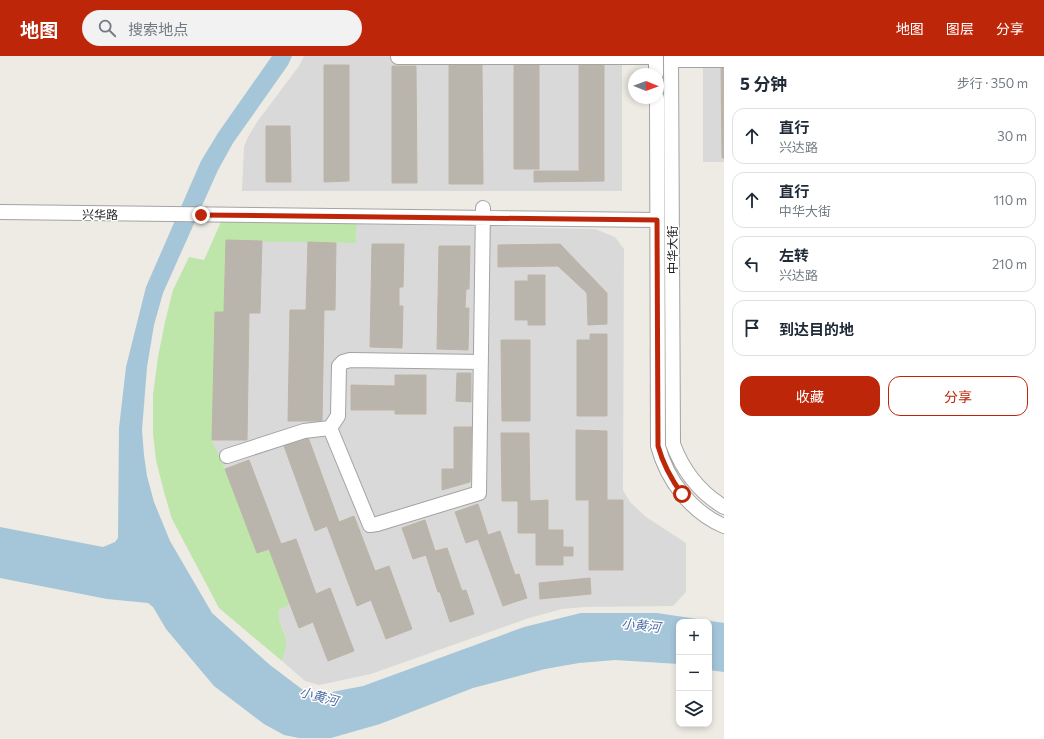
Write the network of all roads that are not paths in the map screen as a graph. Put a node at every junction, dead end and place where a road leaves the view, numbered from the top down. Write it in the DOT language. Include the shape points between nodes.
graph roads {
  1 [pos="493,57"];
  2 [pos="656,57"];
  3 [pos="398,58"];
  4 [pos="671,58"];
  5 [pos="724,60"];
  6 [pos="656,68"];
  7 [pos="656,104"];
  8 [pos="0,212"];
  9 [pos="483,213"];
  10 [pos="657,220"];
  11 [pos="481,362"];
  12 [pos="330,428"];
  13 [pos="227,456"];
  14 [pos="724,507"];
  15 [pos="724,526"];
  1 -- 2 [label="street"];
  1 -- 3 [label="street"];
  2 -- 6 [label="street"];
  4 -- 5 [label="street"];
  4 -- 14 [label="street, 中华大街" via="673,444 695,483"];
  7 -- 10 [label="street, 中华大街"];
  8 -- 9 [label="street, 兴华路" via="201,215"];
  9 -- 10 [label="street, 兴华路"];
  9 -- 11 [label="street"];
  10 -- 15 [label="street, 中华大街" via="658,446 667,472 682,494 705,515"];
  11 -- 12 [label="street" via="343,362 339,366 338,416"];
  11 -- 12 [label="street" via="479,493 370,525"];
  12 -- 13 [label="street" via="304,431"];
}
